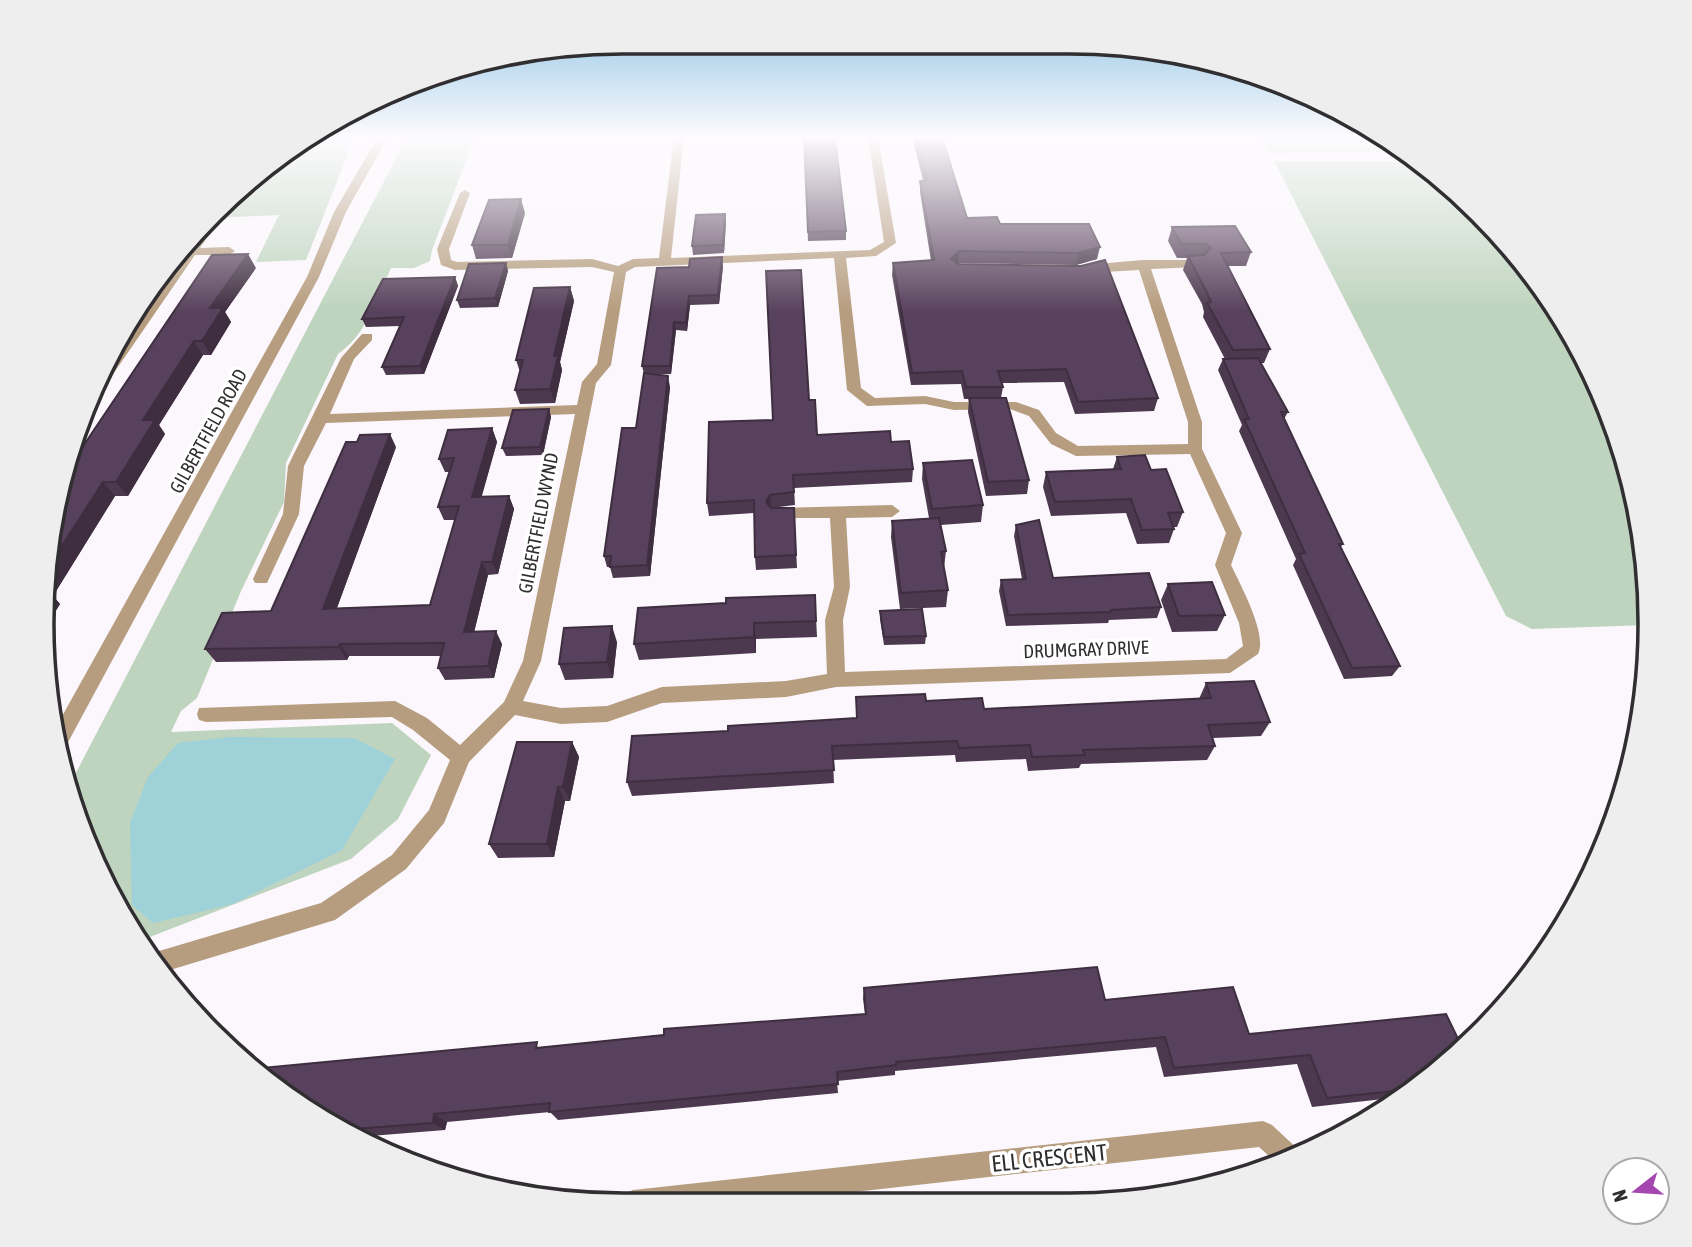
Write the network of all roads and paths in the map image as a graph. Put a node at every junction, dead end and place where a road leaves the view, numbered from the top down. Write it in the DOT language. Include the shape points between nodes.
graph roads {
  1 [pos="350,195"];
  2 [pos="464,195"];
  3 [pos="672,195"];
  4 [pos="882,195"];
  5 [pos="229,251"];
  6 [pos="192,252"];
  7 [pos="840,254"];
  8 [pos="188,257"];
  9 [pos="665,260"];
  10 [pos="1198,263"];
  11 [pos="1142,264"];
  12 [pos="620,270"];
  13 [pos="1078,272"];
  14 [pos="368,337"];
  15 [pos="131,338"];
  16 [pos="583,409"];
  17 [pos="321,419"];
  18 [pos="1195,449"];
  19 [pos="892,511"];
  20 [pos="778,514"];
  21 [pos="838,514"];
  22 [pos="261,579"];
  23 [pos="836,680"];
  24 [pos="511,707"];
  25 [pos="206,714"];
  26 [pos="64,730"];
  27 [pos="461,757"];
  28 [pos="165,960"];
  29 [pos="1282,1151"];
  30 [pos="816,1193"];
  1 -- 26 [label="street, GILBERTFIELD ROAD" via="307,289"];
  2 -- 12 [label="street" via="443,249 445,262 455,267 593,263"];
  3 -- 9 [label="street"];
  4 -- 7 [label="street" via="890,243 878,251"];
  5 -- 6 [label="street"];
  7 -- 9 [label="street"];
  7 -- 18 [label="street" via="854,390 864,399 1011,405 1034,413 1048,435 1076,451"];
  8 -- 15 [label="street"];
  9 -- 12 [label="street" via="633,262"];
  10 -- 11 [label="street"];
  11 -- 13 [label="street" via="1091,266"];
  11 -- 18 [label="street, DRUMGRAY DRIVE" via="1195,422"];
  12 -- 16 [label="street, GILBERTFIELD WYND" via="604,365 589,382"];
  14 -- 17 [label="street" via="348,358"];
  16 -- 17 [label="street"];
  16 -- 24 [label="street, GILBERTFIELD WYND" via="532,661"];
  17 -- 22 [label="street" via="296,466 291,514"];
  18 -- 23 [label="street, DRUMGRAY DRIVE" via="1234,533 1223,565 1248,623 1252,649 1230,666"];
  19 -- 21 [label="street"];
  20 -- 21 [label="street"];
  21 -- 23 [label="street" via="842,587 834,621"];
  23 -- 24 [label="street, DRUMGRAY DRIVE" via="786,689 662,695 607,714 562,716"];
  24 -- 27 [label="street, GILBERTFIELD WYND"];
  25 -- 27 [label="street" via="395,709"];
  27 -- 28 [label="street, GILBERTFIELD WYND" via="437,816 399,862 327,912"];
  29 -- 30 [label="street, ELL CRESCENT" via="1263,1134"];
}
